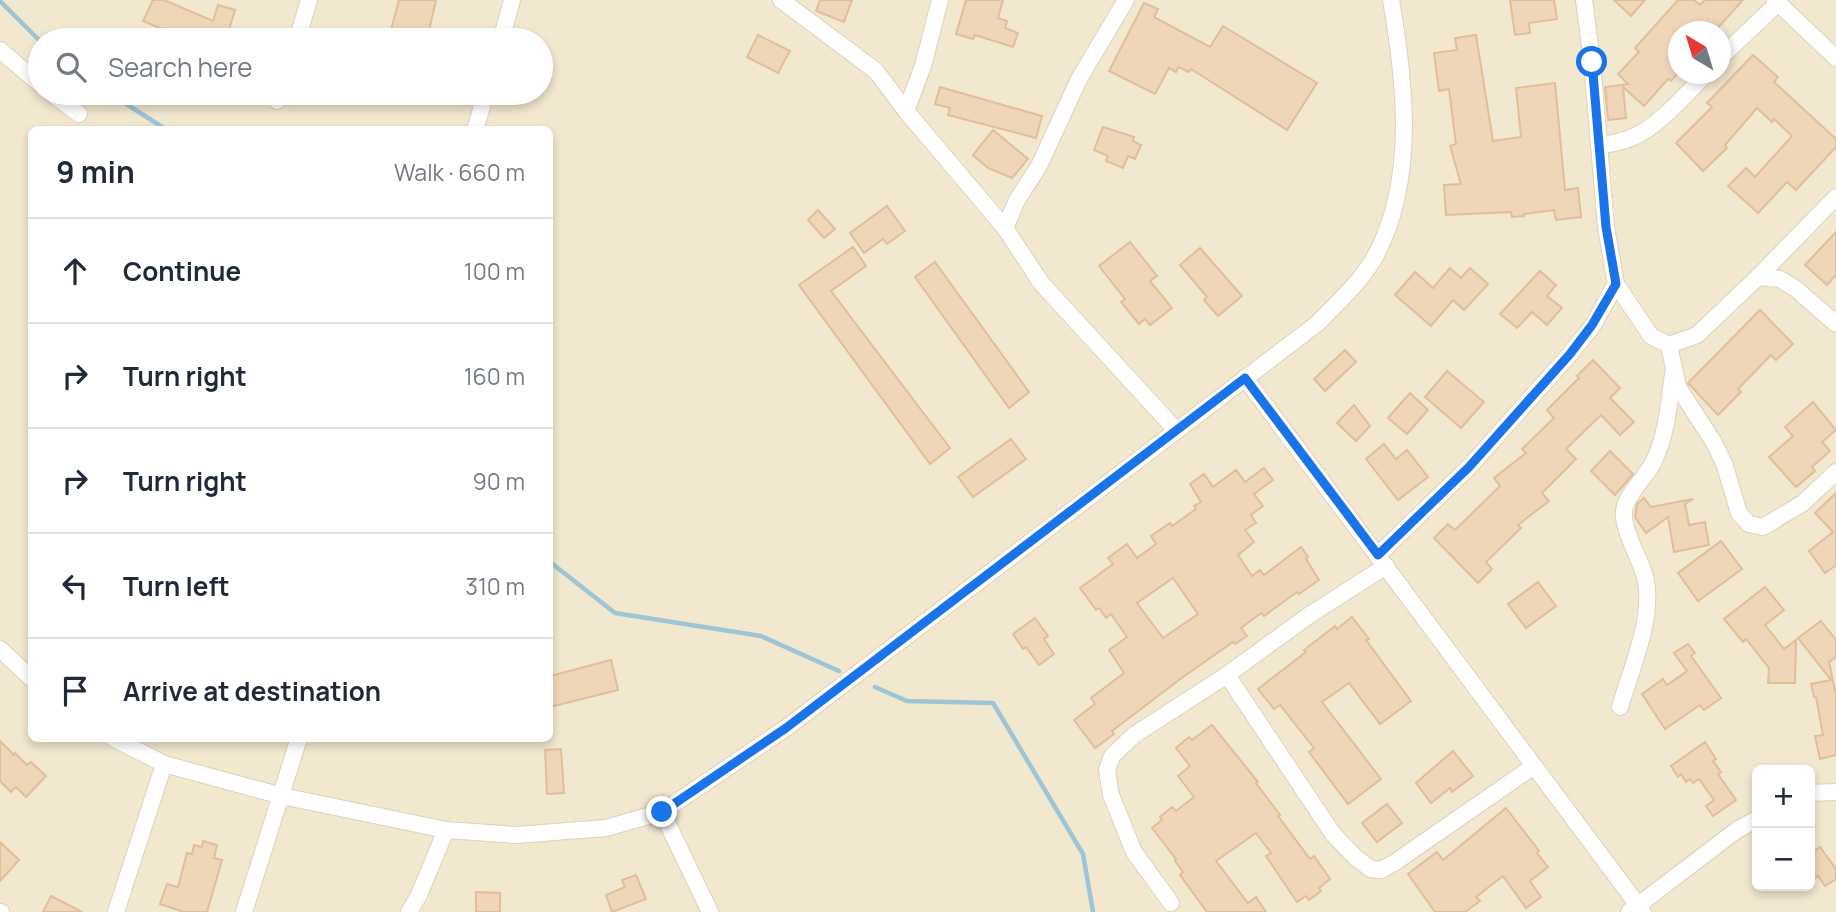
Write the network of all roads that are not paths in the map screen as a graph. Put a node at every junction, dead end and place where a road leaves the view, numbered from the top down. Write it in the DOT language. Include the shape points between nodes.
graph roads {
  1 [pos="309,0"];
  2 [pos="512,0"];
  3 [pos="781,0"];
  4 [pos="940,0"];
  5 [pos="1126,0"];
  6 [pos="1391,0"];
  7 [pos="1584,0"];
  8 [pos="1777,1"];
  9 [pos="301,28"];
  10 [pos="504,28"];
  11 [pos="1731,47"];
  12 [pos="0,50"];
  13 [pos="1836,58"];
  14 [pos="28,74"];
  15 [pos="1696,84"];
  16 [pos="67,105"];
  17 [pos="482,105"];
  18 [pos="906,111"];
  19 [pos="79,114"];
  20 [pos="476,126"];
  21 [pos="1599,146"];
  22 [pos="1836,197"];
  23 [pos="1005,228"];
  24 [pos="1758,276"];
  25 [pos="1616,284"];
  26 [pos="1836,324"];
  27 [pos="1669,345"];
  28 [pos="1674,373"];
  29 [pos="1245,378"];
  30 [pos="1176,430"];
  31 [pos="1836,472"];
  32 [pos="1382,561"];
  33 [pos="0,649"];
  34 [pos="28,675"];
  35 [pos="1227,675"];
  36 [pos="1620,707"];
  37 [pos="122,742"];
  38 [pos="298,742"];
  39 [pos="163,764"];
  40 [pos="1534,766"];
  41 [pos="1836,792"];
  42 [pos="1815,793"];
  43 [pos="282,796"];
  44 [pos="662,812"];
  45 [pos="1752,822"];
  46 [pos="446,830"];
  47 [pos="1171,903"];
  48 [pos="1637,910"];
  49 [pos="116,912"];
  50 [pos="244,912"];
  51 [pos="409,912"];
  52 [pos="710,912"];
  1 -- 9 [label="street"];
  2 -- 10 [label="street"];
  3 -- 18 [label="street" via="876,71"];
  4 -- 18 [label="street"];
  5 -- 23 [label="street" via="1079,79"];
  6 -- 29 [label="street" via="1405,132 1391,217 1376,254 1349,290 1318,323"];
  7 -- 21 [label="street"];
  8 -- 11 [label="street"];
  8 -- 13 [label="street"];
  12 -- 14 [label="street"];
  15 -- 21 [label="street" via="1641,134"];
  16 -- 19 [label="street"];
  17 -- 20 [label="street"];
  18 -- 23 [label="street"];
  21 -- 25 [label="street"];
  22 -- 24 [label="street"];
  23 -- 30 [label="street" via="1042,284"];
  24 -- 26 [label="street" via="1780,279"];
  24 -- 27 [label="street" via="1697,335"];
  25 -- 27 [label="street" via="1651,336"];
  25 -- 32 [label="street" via="1570,354"];
  27 -- 28 [label="street"];
  28 -- 31 [label="street" via="1681,393 1724,463 1739,513 1749,524 1763,527 1803,503"];
  28 -- 36 [label="street" via="1666,430 1624,512 1646,579 1647,603"];
  29 -- 30 [label="street"];
  29 -- 32 [label="street"];
  30 -- 44 [label="street" via="786,728"];
  32 -- 35 [label="street"];
  32 -- 40 [label="street"];
  33 -- 34 [label="street"];
  35 -- 40 [label="street" via="1333,834 1371,869 1394,863"];
  35 -- 47 [label="street" via="1134,735 1112,756 1107,770 1111,795 1134,852"];
  37 -- 39 [label="street"];
  38 -- 43 [label="street"];
  39 -- 43 [label="street"];
  39 -- 49 [label="street"];
  40 -- 48 [label="street"];
  41 -- 42 [label="street"];
  43 -- 46 [label="street"];
  43 -- 50 [label="street"];
  44 -- 46 [label="street" via="606,828 516,835"];
  44 -- 52 [label="street"];
  45 -- 48 [label="street"];
  46 -- 51 [label="street"];
}
